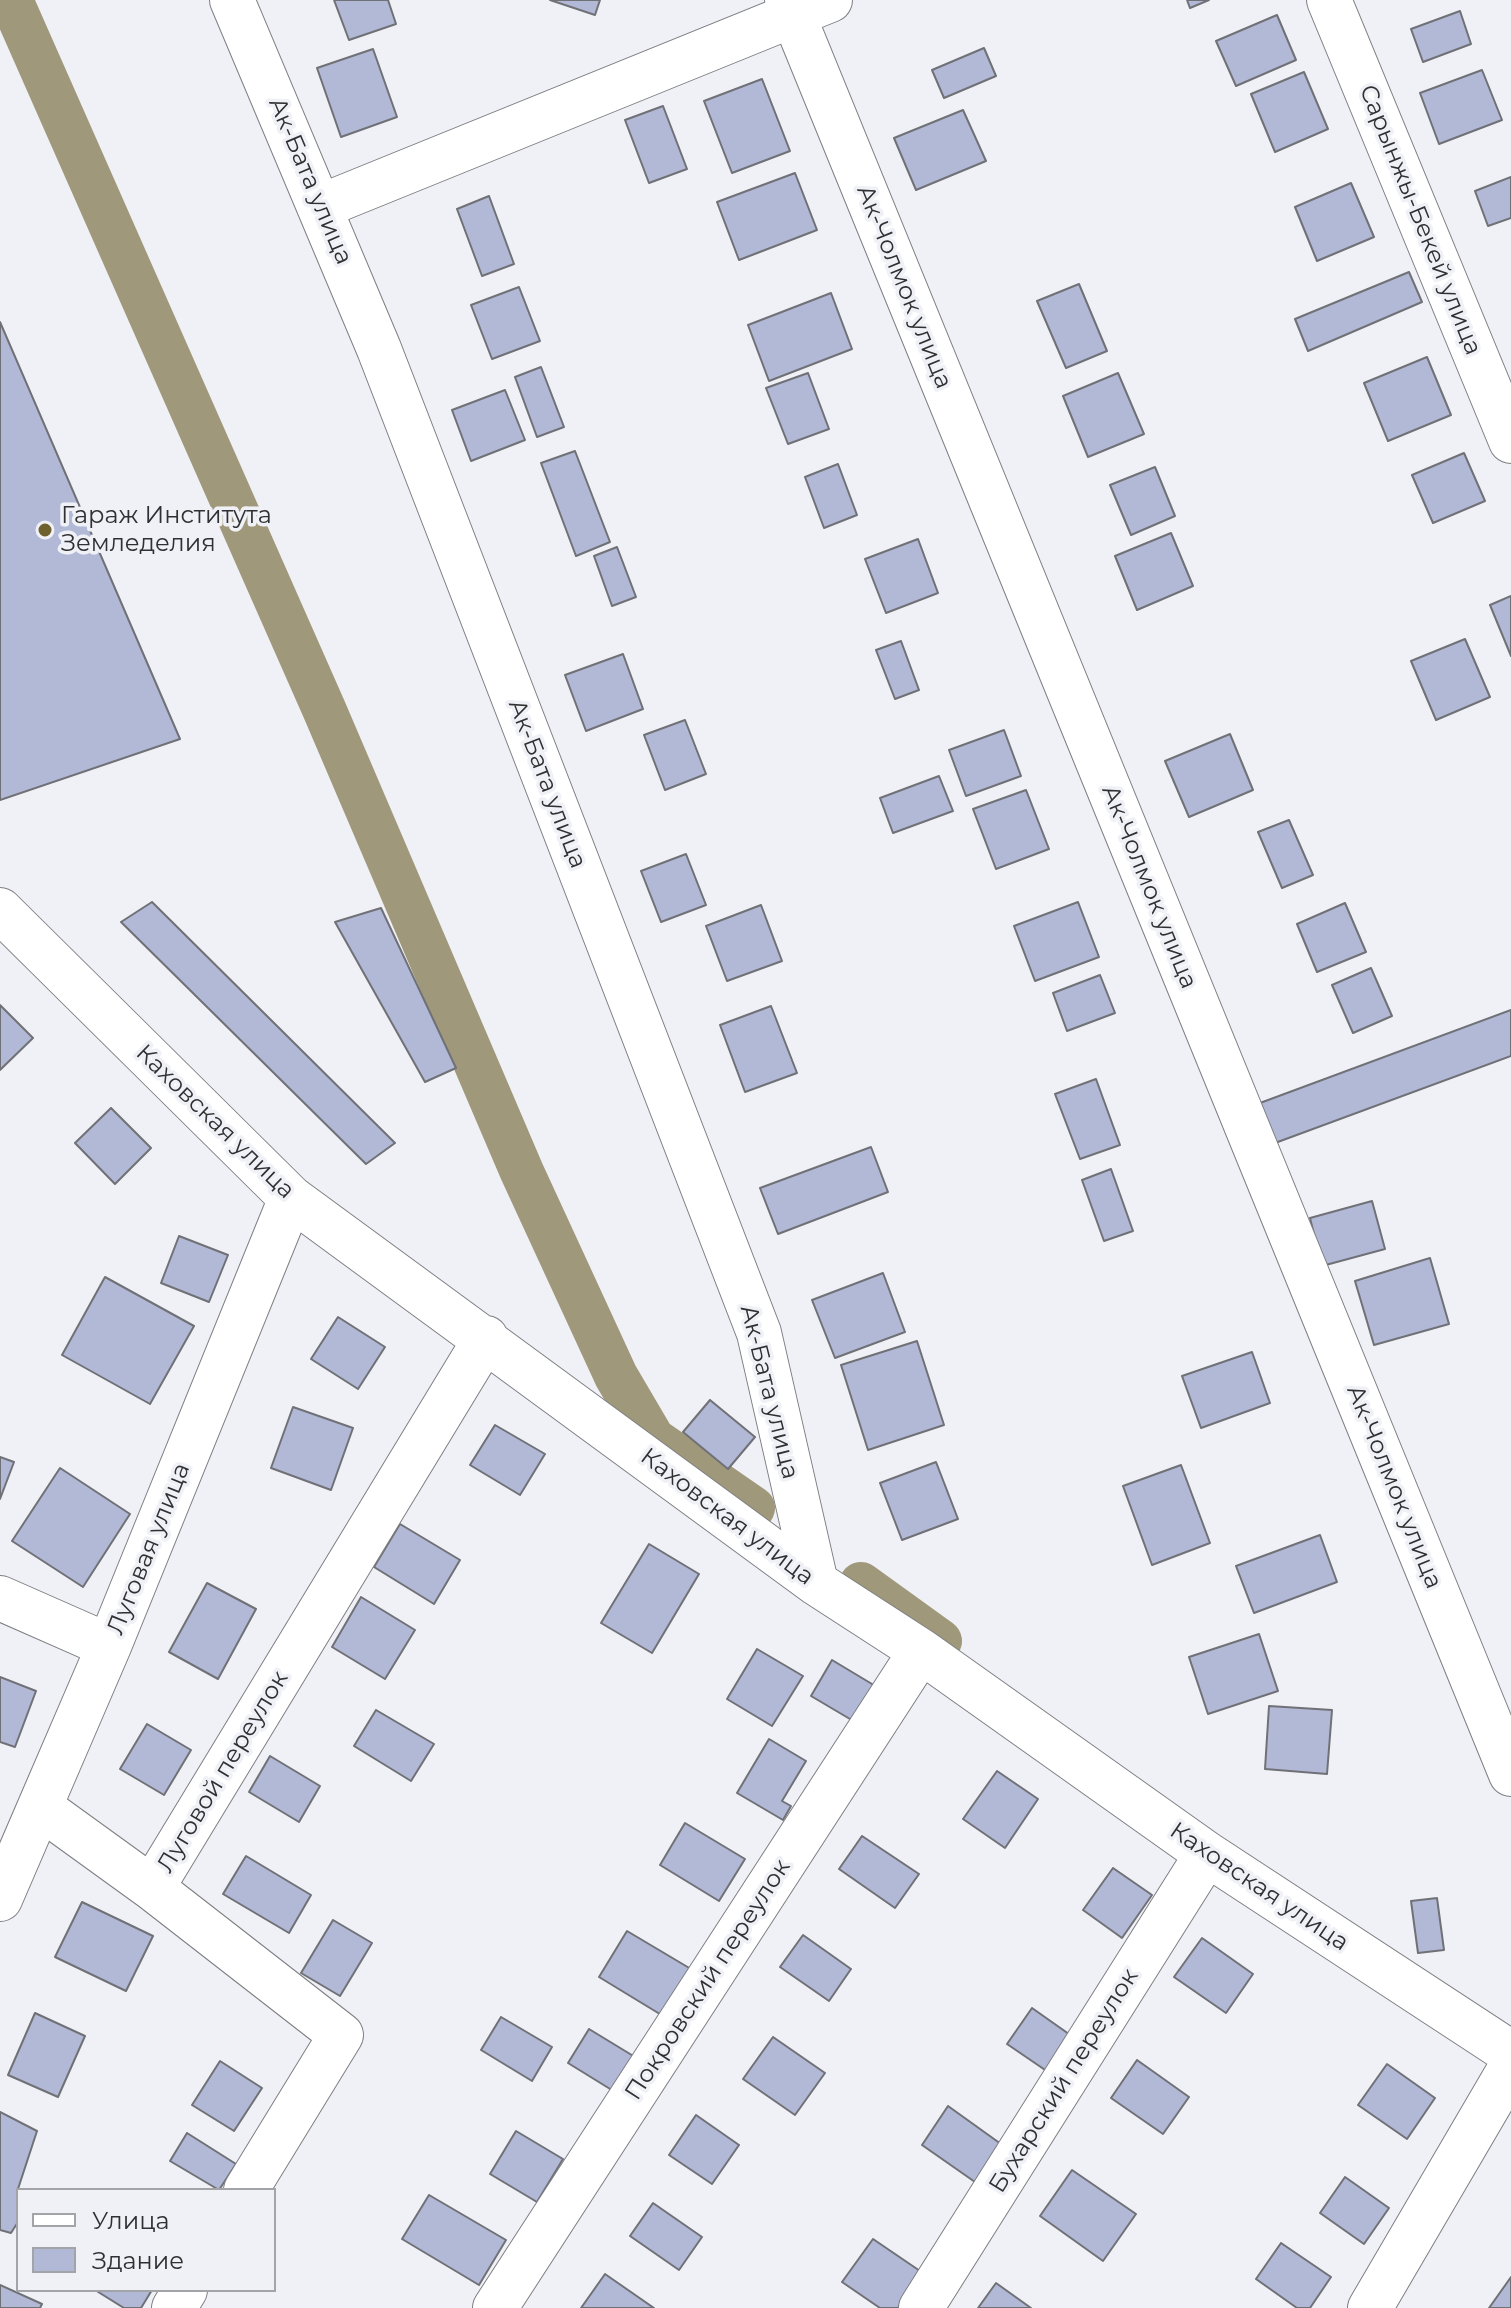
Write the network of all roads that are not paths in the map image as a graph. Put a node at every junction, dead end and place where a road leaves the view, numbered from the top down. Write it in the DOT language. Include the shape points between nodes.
graph roads {
  1 [pos="232,0"];
  2 [pos="1329,0"];
  3 [pos="803,5"];
  4 [pos="322,206"];
  5 [pos="1511,441"];
  6 [pos="0,910"];
  7 [pos="291,1198"];
  8 [pos="486,1338"];
  9 [pos="816,1583"];
  10 [pos="0,1598"];
  11 [pos="109,1646"];
  12 [pos="921,1651"];
  13 [pos="1511,1774"];
  14 [pos="40,1807"];
  15 [pos="1207,1854"];
  16 [pos="152,1888"];
  17 [pos="0,1899"];
  18 [pos="1511,2053"];
  19 [pos="1511,2067"];
  20 [pos="247,2188"];
  21 [pos="495,2308"];
  22 [pos="921,2308"];
  23 [pos="1370,2308"];
  1 -- 4 [label="street, Ак-Бата улица"];
  2 -- 5 [label="street, Сарынжы-Бекей улица"];
  3 -- 4 [label="street"];
  3 -- 13 [label="street, Ак-Чолмок улица"];
  4 -- 9 [label="street, Ак-Бата улица" via="759,1333"];
  6 -- 7 [label="street, Каховская улица"];
  7 -- 8 [label="street, Каховская улица"];
  7 -- 11 [label="street, Луговая улица"];
  8 -- 9 [label="street, Каховская улица"];
  8 -- 16 [label="street, Луговой переулок"];
  9 -- 12 [label="street, Каховская улица"];
  10 -- 11 [label="street"];
  11 -- 14 [label="street, Луговая улица"];
  12 -- 15 [label="street, Каховская улица"];
  12 -- 21 [label="street, Покровский переулок"];
  14 -- 16 [label="street"];
  14 -- 17 [label="street, Луговая улица"];
  15 -- 18 [label="street, Каховская улица"];
  15 -- 22 [label="street, Бухарский переулок"];
  16 -- 20 [label="street, Луговой переулок" via="341,2035"];
  19 -- 23 [label="street"];
}
